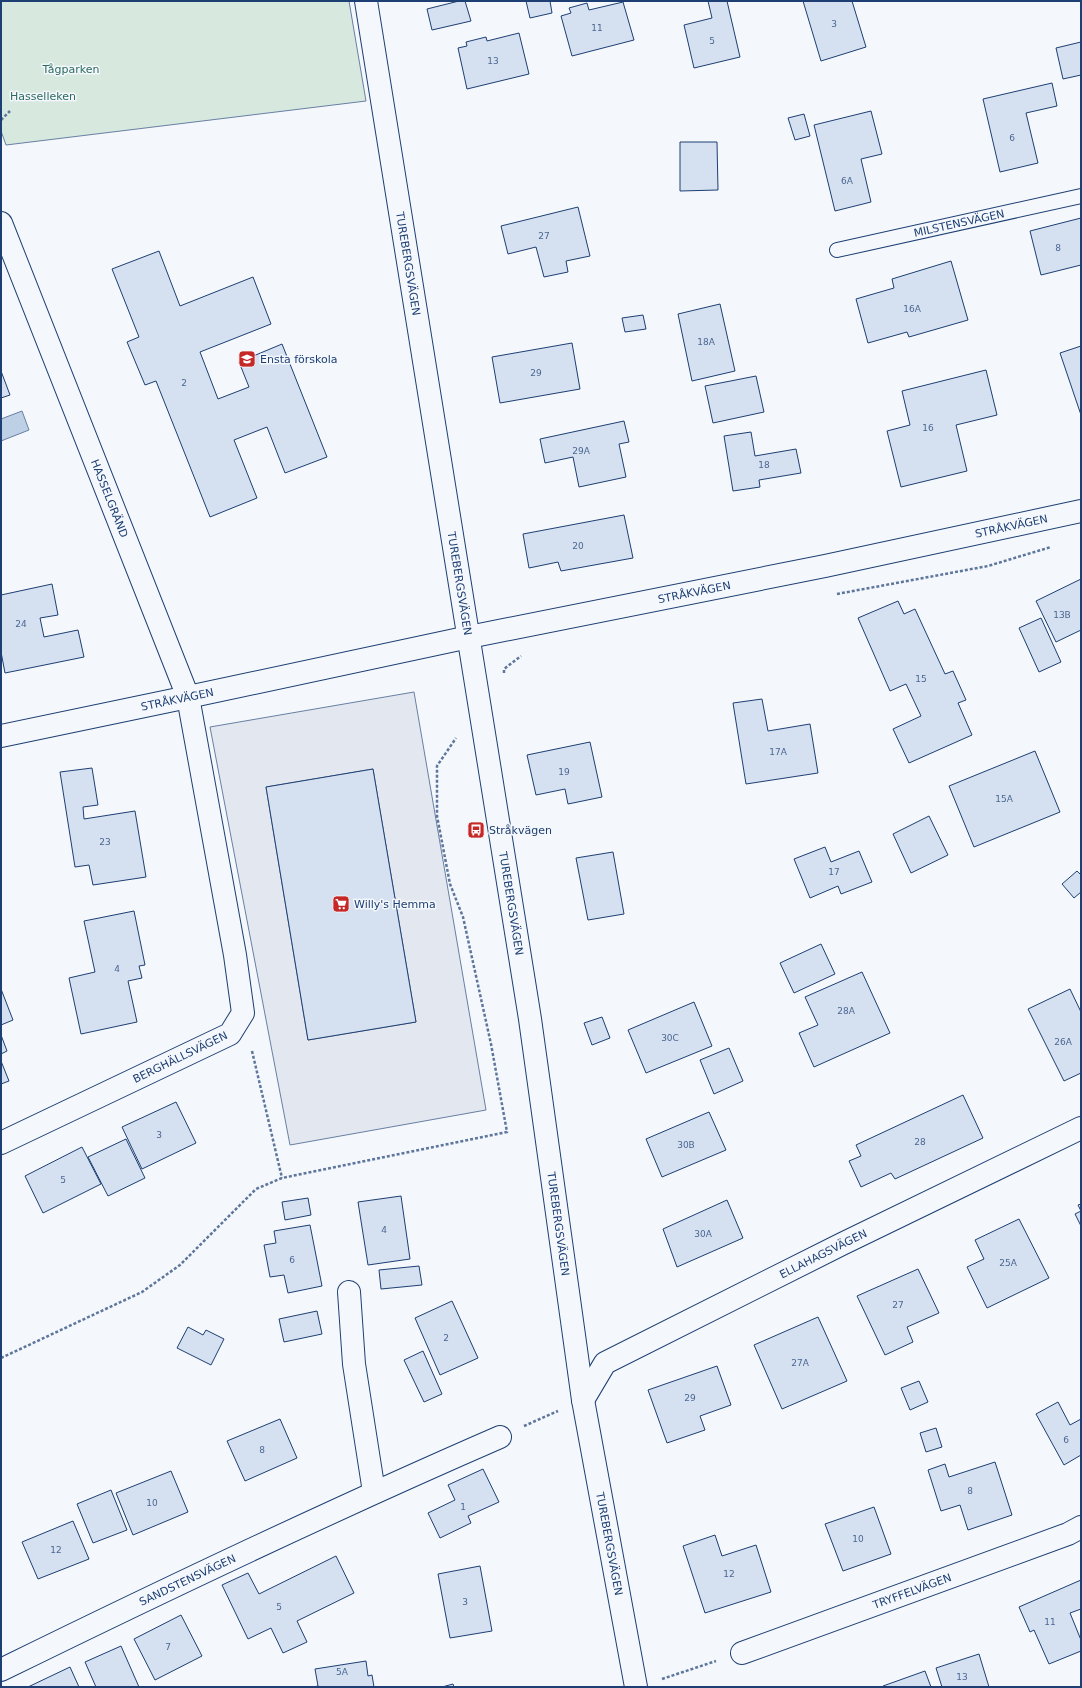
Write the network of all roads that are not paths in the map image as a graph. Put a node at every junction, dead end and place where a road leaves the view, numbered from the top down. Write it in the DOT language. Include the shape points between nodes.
graph roads {
  1 [pos="366,1"];
  2 [pos="1081,196"];
  3 [pos="1,223"];
  4 [pos="837,250"];
  5 [pos="1081,511"];
  6 [pos="469,637"];
  7 [pos="188,697"];
  8 [pos="1,736"];
  9 [pos="243,1013"];
  10 [pos="1081,1128"];
  11 [pos="1,1143"];
  12 [pos="349,1292"];
  13 [pos="583,1400"];
  14 [pos="500,1437"];
  15 [pos="374,1492"];
  16 [pos="1081,1528"];
  17 [pos="742,1653"];
  18 [pos="1,1670"];
  19 [pos="636,1687"];
  1 -- 6 [label="street, TUREBERGSVÄGEN"];
  2 -- 4 [label="lane, MILSTENSVÄGEN"];
  3 -- 7 [label="street, HASSELGRÄND"];
  5 -- 6 [label="street, STRÅKVÄGEN"];
  6 -- 7 [label="street, STRÅKVÄGEN"];
  6 -- 13 [label="street, TUREBERGSVÄGEN" via="530,1019"];
  7 -- 8 [label="street, STRÅKVÄGEN"];
  7 -- 9 [label="street, HASSELGRÄND" via="235,955"];
  9 -- 11 [label="street, BERGHÄLLSVÄGEN" via="230,1034"];
  10 -- 13 [label="street, ELLAHAGSVÄGEN" via="605,1363"];
  12 -- 15 [label="street" via="354,1364"];
  13 -- 19 [label="street, TUREBERGSVÄGEN"];
  14 -- 15 [label="street, SANDSTENSVÄGEN"];
  15 -- 18 [label="street, SANDSTENSVÄGEN"];
  16 -- 17 [label="street, TRYFFELVÄGEN"];
}
